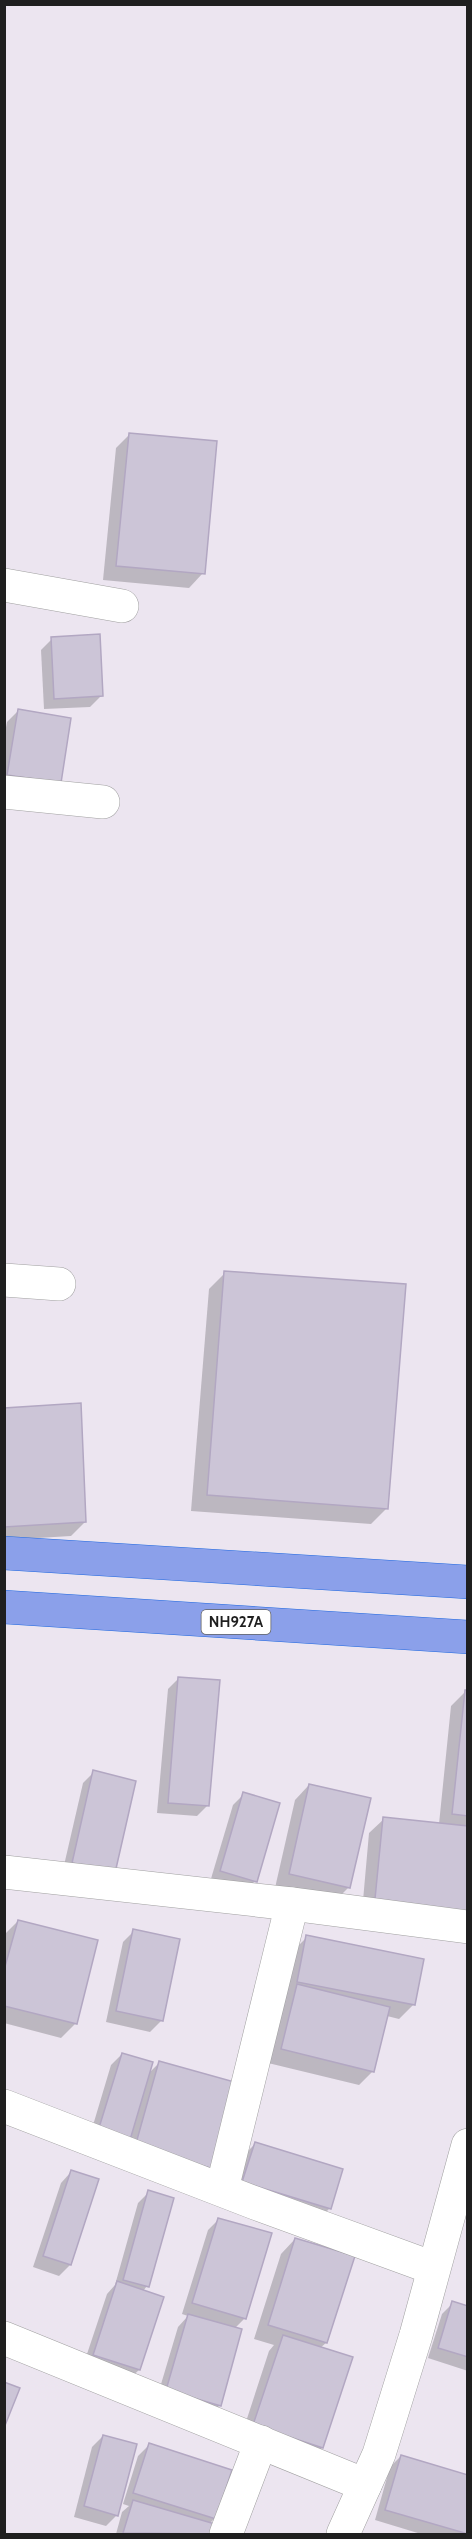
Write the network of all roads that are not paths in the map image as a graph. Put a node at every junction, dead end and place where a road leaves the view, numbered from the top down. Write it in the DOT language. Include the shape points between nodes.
graph roads {
  1 [pos="4,585"];
  2 [pos="123,606"];
  3 [pos="4,792"];
  4 [pos="103,802"];
  5 [pos="4,1280"];
  6 [pos="59,1284"];
  7 [pos="4,1553"];
  8 [pos="468,1582"];
  9 [pos="4,1607"];
  10 [pos="468,1637"];
  11 [pos="4,1872"];
  12 [pos="292,1904"];
  13 [pos="468,1927"];
  14 [pos="4,2106"];
  15 [pos="468,2145"];
  16 [pos="222,2189"];
  17 [pos="434,2268"];
  18 [pos="4,2338"];
  19 [pos="261,2442"];
  20 [pos="365,2485"];
  21 [pos="226,2535"];
  22 [pos="344,2535"];
  1 -- 2 [label="street"];
  3 -- 4 [label="street"];
  5 -- 6 [label="street"];
  7 -- 8 [label="highway"];
  9 -- 10 [label="highway, NH927A"];
  11 -- 12 [label="street"];
  12 -- 13 [label="street"];
  12 -- 16 [label="street"];
  14 -- 16 [label="street"];
  15 -- 17 [label="street"];
  16 -- 17 [label="street"];
  17 -- 20 [label="street" via="379,2454"];
  18 -- 19 [label="street"];
  19 -- 20 [label="street"];
  19 -- 21 [label="street"];
  20 -- 22 [label="street"];
}
